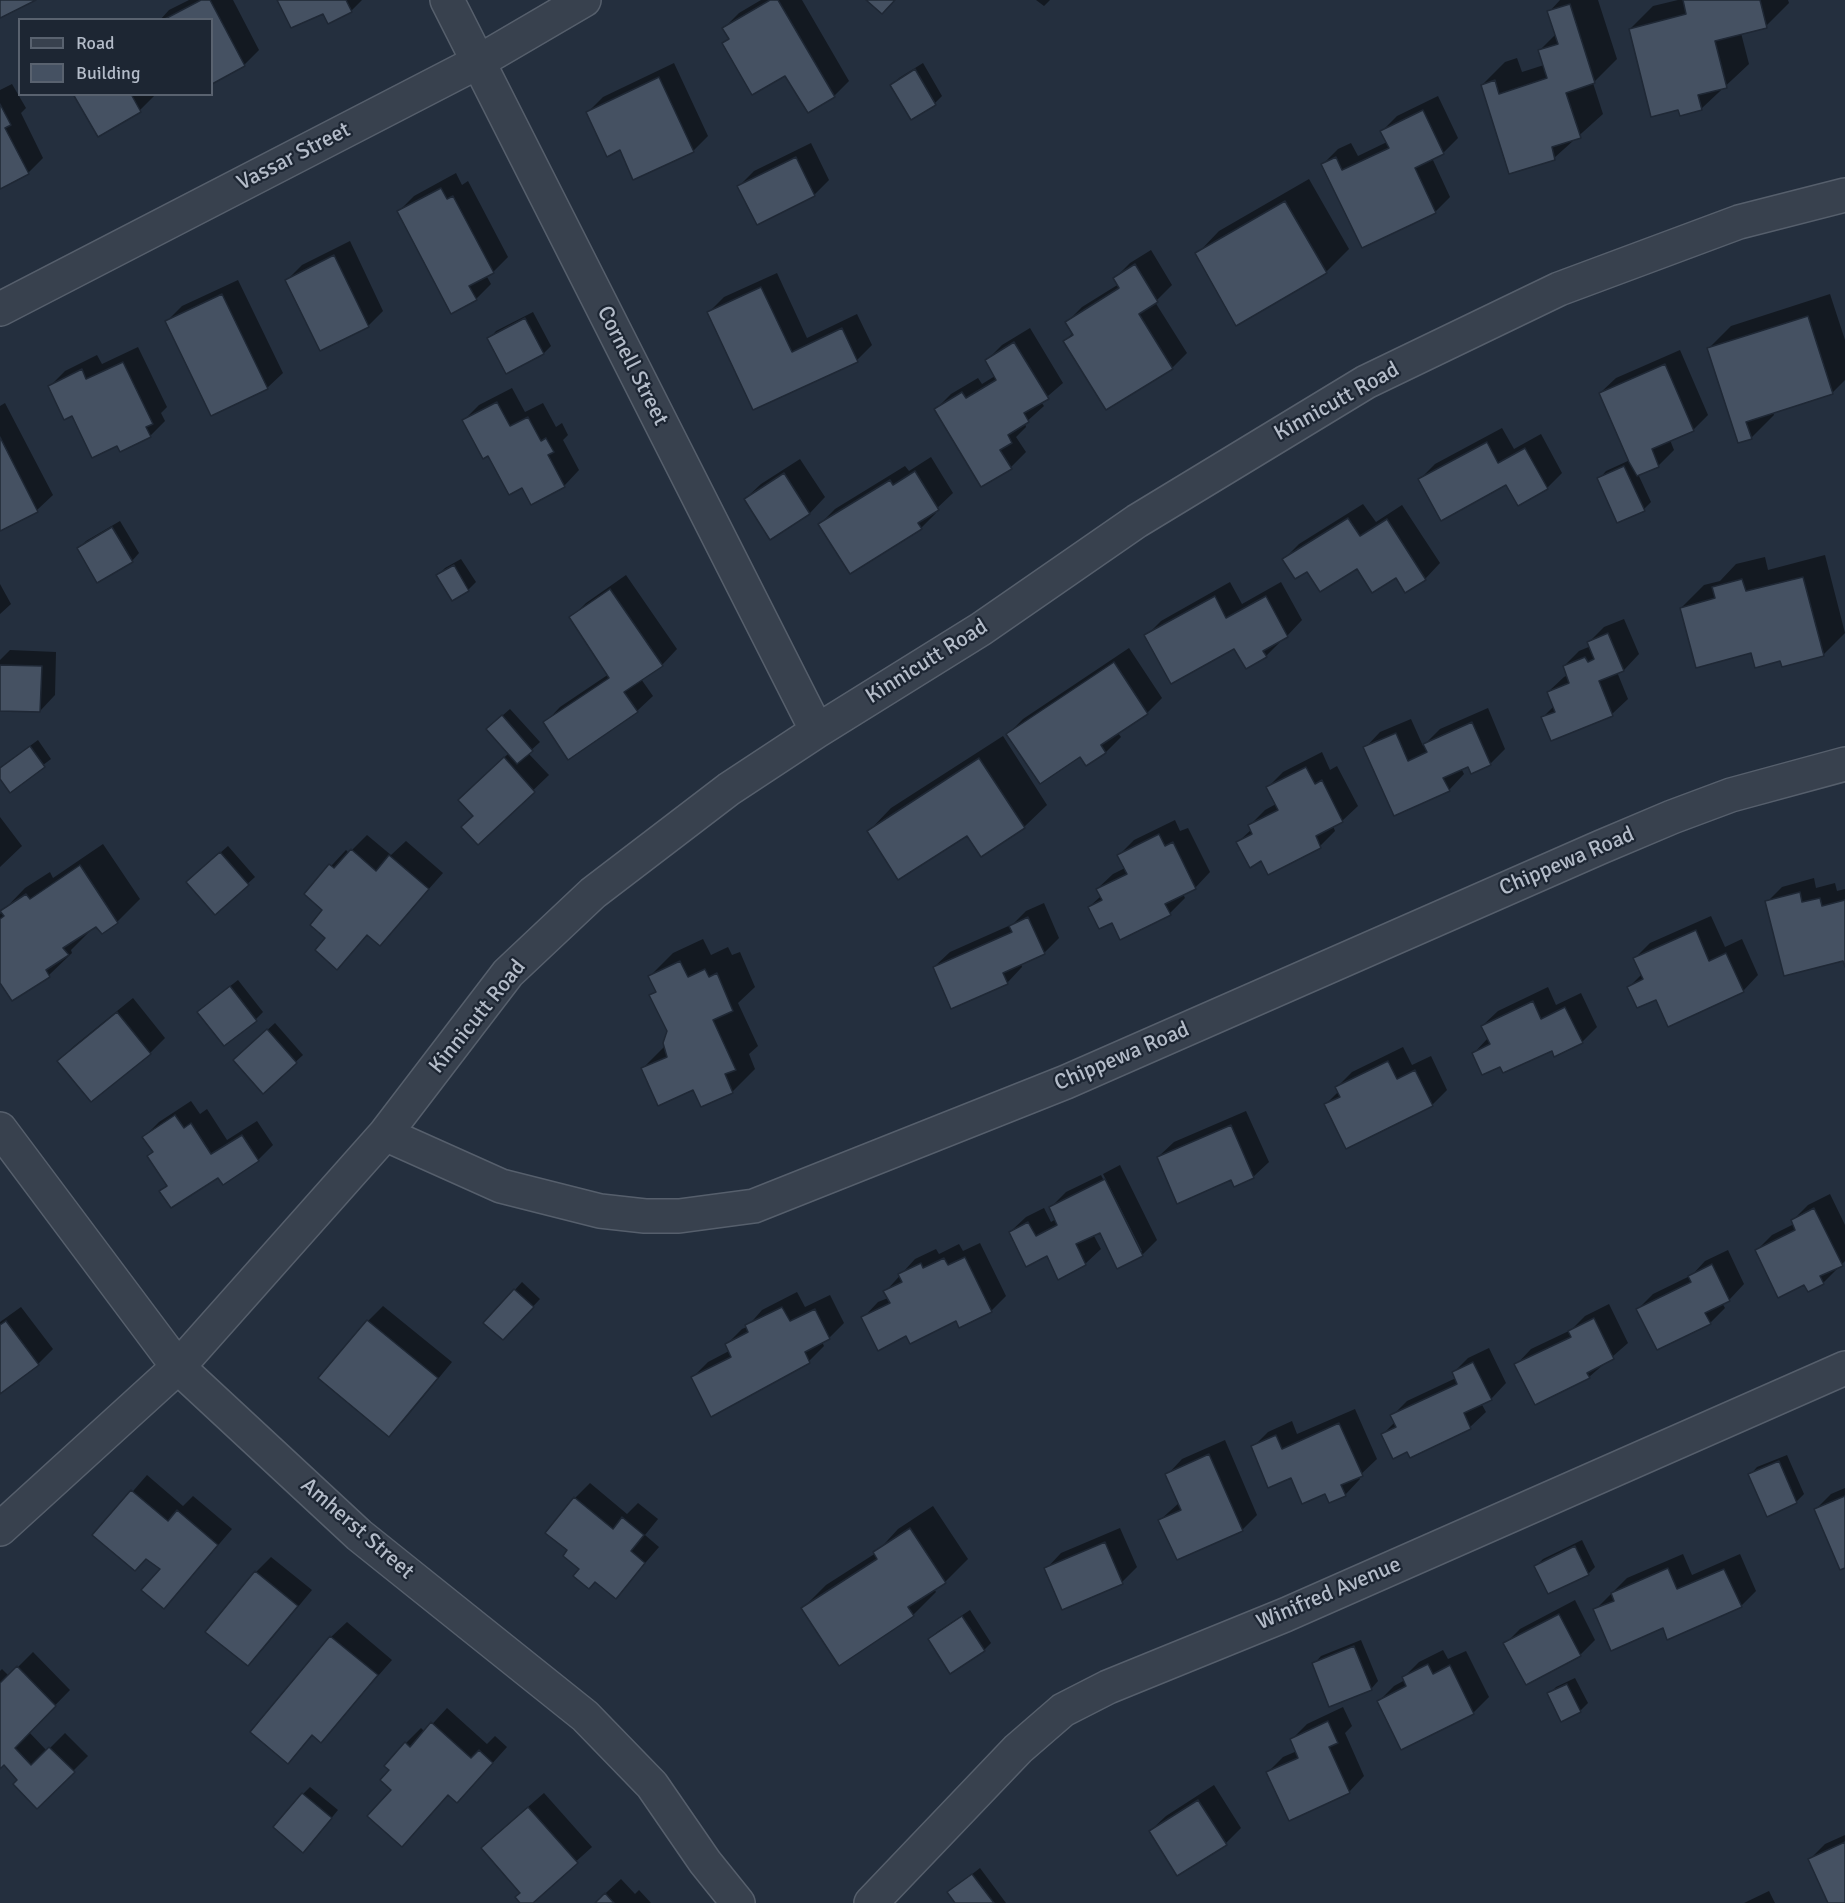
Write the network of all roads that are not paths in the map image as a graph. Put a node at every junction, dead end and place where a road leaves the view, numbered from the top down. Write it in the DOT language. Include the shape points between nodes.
graph roads {
  1 [pos="447,0"];
  2 [pos="584,0"];
  3 [pos="478,62"];
  4 [pos="1845,195"];
  5 [pos="0,309"];
  6 [pos="817,731"];
  7 [pos="1845,764"];
  8 [pos="0,1129"];
  9 [pos="385,1134"];
  10 [pos="178,1366"];
  11 [pos="1845,1368"];
  12 [pos="0,1529"];
  13 [pos="738,1903"];
  14 [pos="871,1903"];
  1 -- 3 [label="street, Cornell Street"];
  2 -- 3 [label="street, Vassar Street"];
  3 -- 5 [label="street, Vassar Street"];
  3 -- 6 [label="street, Cornell Street"];
  4 -- 6 [label="street, Kinnicutt Road" via="1739,222 1559,289 1366,382 1137,521 981,629"];
  6 -- 9 [label="street, Kinnicutt Road" via="729,789 576,909 508,973"];
  7 -- 9 [label="street, Chippewa Road" via="1731,795 1672,818 1066,1082 754,1206 680,1216 600,1211 501,1186"];
  8 -- 10 [label="street, Amherst Street"];
  9 -- 10 [label="street, Kinnicutt Road"];
  10 -- 12 [label="street, Kinnicutt Road"];
  10 -- 13 [label="street, Amherst Street" via="359,1535 585,1716 652,1785"];
  11 -- 14 [label="street, Winifred Avenue" via="1285,1615 1108,1687 1063,1710 1018,1749"];
}
